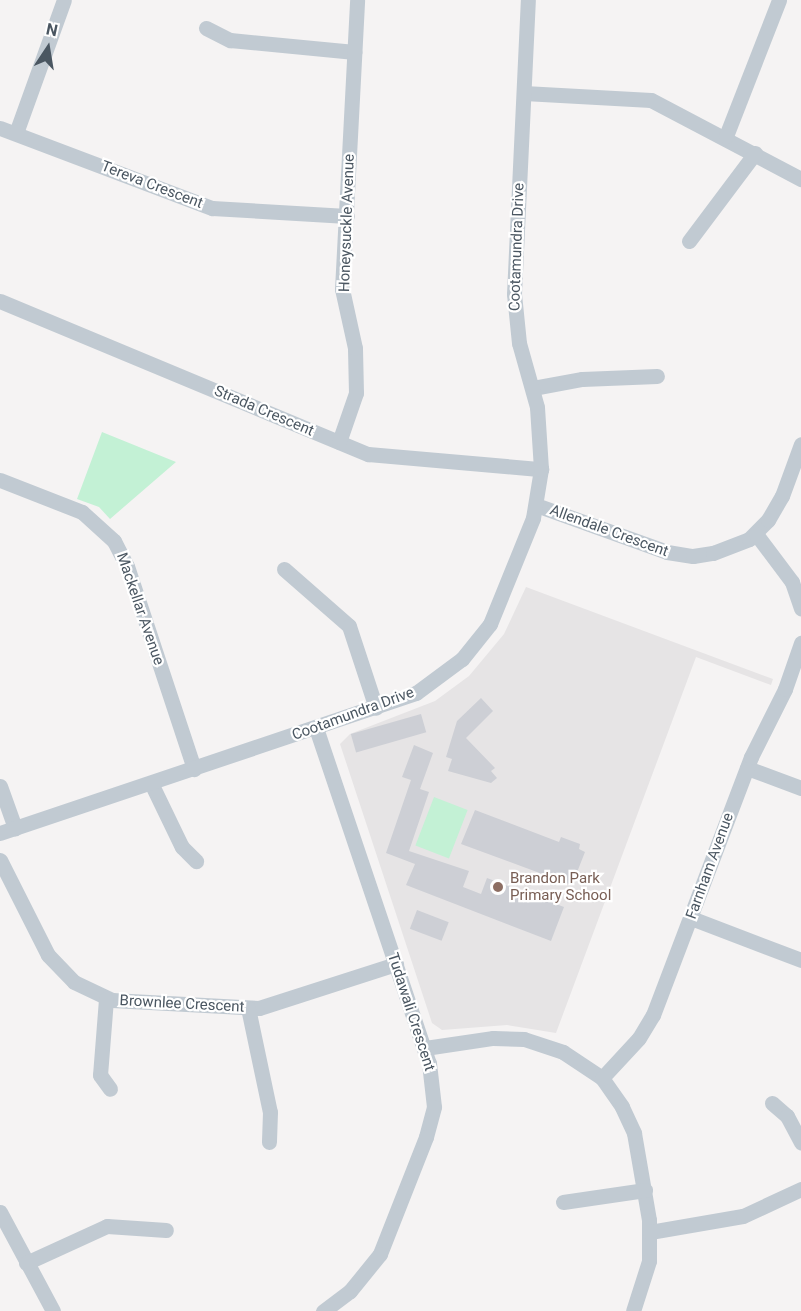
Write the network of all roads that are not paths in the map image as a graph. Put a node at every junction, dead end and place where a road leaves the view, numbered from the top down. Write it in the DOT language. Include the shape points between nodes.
graph roads {
  1 [pos="64,0"];
  2 [pos="357,0"];
  3 [pos="528,0"];
  4 [pos="779,0"];
  5 [pos="206,28"];
  6 [pos="354,51"];
  7 [pos="524,93"];
  8 [pos="0,128"];
  9 [pos="16,133"];
  10 [pos="726,136"];
  11 [pos="755,153"];
  12 [pos="801,179"];
  13 [pos="347,216"];
  14 [pos="689,241"];
  15 [pos="0,301"];
  16 [pos="657,376"];
  17 [pos="533,388"];
  18 [pos="339,442"];
  19 [pos="801,444"];
  20 [pos="541,468"];
  21 [pos="0,480"];
  22 [pos="536,505"];
  23 [pos="756,534"];
  24 [pos="284,569"];
  25 [pos="801,608"];
  26 [pos="801,643"];
  27 [pos="376,708"];
  28 [pos="316,728"];
  29 [pos="747,768"];
  30 [pos="194,769"];
  31 [pos="151,783"];
  32 [pos="0,786"];
  33 [pos="801,788"];
  34 [pos="7,831"];
  35 [pos="0,860"];
  36 [pos="196,861"];
  37 [pos="691,918"];
  38 [pos="801,960"];
  39 [pos="396,964"];
  40 [pos="106,999"];
  41 [pos="248,1008"];
  42 [pos="424,1048"];
  43 [pos="602,1078"];
  44 [pos="110,1089"];
  45 [pos="772,1103"];
  46 [pos="269,1142"];
  47 [pos="801,1142"];
  48 [pos="801,1189"];
  49 [pos="645,1190"];
  50 [pos="563,1202"];
  51 [pos="0,1212"];
  52 [pos="166,1230"];
  53 [pos="650,1232"];
  54 [pos="26,1263"];
  55 [pos="53,1311"];
  56 [pos="323,1311"];
  57 [pos="633,1311"];
  1 -- 9 [label="street"];
  2 -- 6 [label="street, Honeysuckle Avenue"];
  3 -- 7 [label="street, Cootamundra Drive"];
  4 -- 10 [label="street"];
  5 -- 6 [label="street" via="230,40"];
  6 -- 13 [label="street, Honeysuckle Avenue"];
  7 -- 10 [label="street" via="643,98"];
  7 -- 17 [label="street, Cootamundra Drive" via="514,294 519,343"];
  8 -- 9 [label="street, Tereva Crescent"];
  9 -- 13 [label="street, Tereva Crescent" via="212,208"];
  10 -- 11 [label="street"];
  11 -- 12 [label="street"];
  11 -- 14 [label="street"];
  13 -- 18 [label="street, Honeysuckle Avenue" via="342,289 355,348 356,393"];
  15 -- 18 [label="street, Strada Crescent"];
  16 -- 17 [label="street" via="582,379"];
  17 -- 20 [label="street, Cootamundra Drive" via="540,424"];
  18 -- 20 [label="street, Strada Crescent" via="389,458"];
  19 -- 23 [label="street, Allendale Crescent" via="782,496"];
  20 -- 22 [label="street, Cootamundra Drive"];
  21 -- 30 [label="street, Mackellar Avenue" via="82,512 114,541 127,566"];
  22 -- 23 [label="street, Allendale Crescent" via="679,555 723,550"];
  22 -- 27 [label="street, Cootamundra Drive" via="504,595 480,637 440,677 416,693"];
  23 -- 25 [label="street" via="792,582"];
  24 -- 27 [label="street" via="350,626"];
  26 -- 29 [label="street, Farnham Avenue" via="785,689"];
  27 -- 28 [label="street, Cootamundra Drive"];
  28 -- 30 [label="street, Cootamundra Drive"];
  28 -- 39 [label="street, Tudawali Crescent"];
  29 -- 33 [label="street"];
  29 -- 37 [label="street, Farnham Avenue"];
  30 -- 31 [label="street, Cootamundra Drive"];
  31 -- 34 [label="street, Cootamundra Drive"];
  31 -- 36 [label="street" via="182,847"];
  32 -- 34 [label="street"];
  35 -- 40 [label="street, Brownlee Crescent" via="48,955 74,981"];
  37 -- 38 [label="street"];
  37 -- 43 [label="street, Farnham Avenue" via="649,1024"];
  39 -- 41 [label="street, Brownlee Crescent"];
  39 -- 42 [label="street, Tudawali Crescent"];
  40 -- 41 [label="street, Brownlee Crescent"];
  40 -- 44 [label="street" via="100,1075"];
  41 -- 46 [label="street" via="270,1112"];
  42 -- 43 [label="street" via="493,1038 524,1039 563,1052"];
  42 -- 56 [label="street, Tudawali Crescent" via="434,1083 432,1118 389,1236 365,1274"];
  43 -- 49 [label="street" via="631,1124"];
  45 -- 47 [label="street" via="787,1116"];
  48 -- 53 [label="street" via="743,1216"];
  49 -- 50 [label="street"];
  49 -- 53 [label="street"];
  51 -- 54 [label="street"];
  52 -- 54 [label="street" via="107,1226"];
  53 -- 57 [label="street" via="646,1271"];
  54 -- 55 [label="street"];
}
